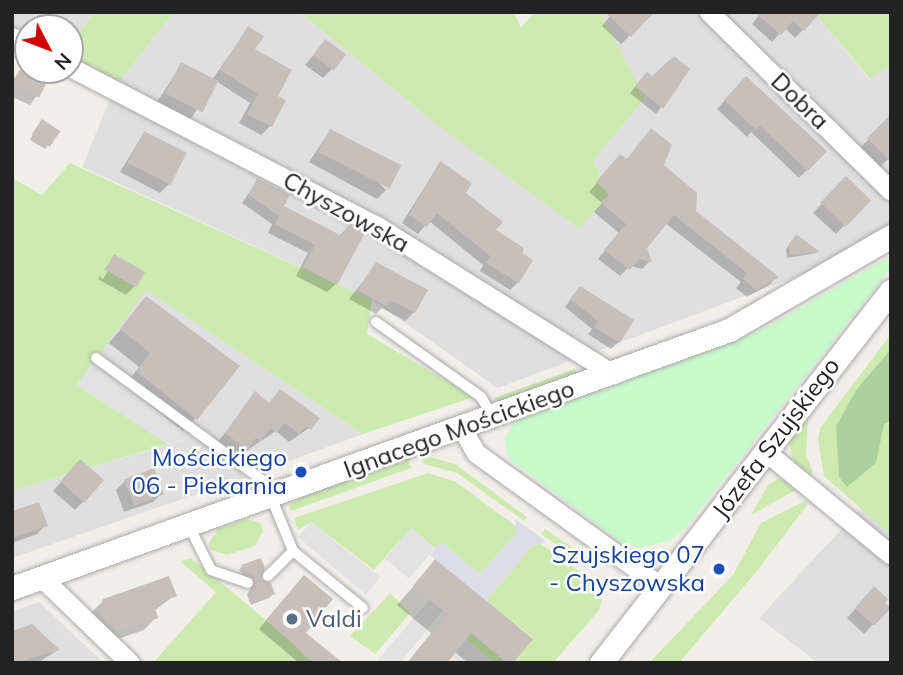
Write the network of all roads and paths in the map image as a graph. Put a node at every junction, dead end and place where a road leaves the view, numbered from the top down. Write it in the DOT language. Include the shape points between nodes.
graph roads {
  1 [pos="709,12"];
  2 [pos="84,74"];
  3 [pos="891,191"];
  4 [pos="891,236"];
  5 [pos="891,290"];
  6 [pos="376,322"];
  7 [pos="96,358"];
  8 [pos="613,374"];
  9 [pos="493,418"];
  10 [pos="462,428"];
  11 [pos="765,452"];
  12 [pos="270,496"];
  13 [pos="189,525"];
  14 [pos="293,551"];
  15 [pos="891,555"];
  16 [pos="268,576"];
  17 [pos="42,578"];
  18 [pos="248,583"];
  19 [pos="662,587"];
  20 [pos="12,588"];
  21 [pos="363,608"];
  22 [pos="130,663"];
  23 [pos="601,663"];
  1 -- 3 [label="street, Dobra"];
  2 -- 8 [label="street, Chyszowska" via="377,226"];
  4 -- 8 [label="street, Ignacego Mościckiego" via="729,330"];
  5 -- 11 [label="street, Józefa Szujskiego"];
  6 -- 9 [label="lane" via="481,397"];
  7 -- 12 [label="lane" via="265,482"];
  8 -- 9 [label="street, Ignacego Mościckiego"];
  9 -- 10 [label="street, Ignacego Mościckiego"];
  10 -- 12 [label="street, Ignacego Mościckiego"];
  10 -- 19 [label="street" via="476,453"];
  11 -- 15 [label="street"];
  11 -- 19 [label="street, Józefa Szujskiego"];
  12 -- 13 [label="street, Ignacego Mościckiego"];
  12 -- 14 [label="lane"];
  13 -- 17 [label="street, Ignacego Mościckiego"];
  13 -- 18 [label="lane" via="211,570"];
  14 -- 16 [label="lane"];
  14 -- 21 [label="lane"];
  17 -- 20 [label="street, Ignacego Mościckiego"];
  17 -- 22 [label="street"];
  19 -- 23 [label="street, Józefa Szujskiego"];
}
